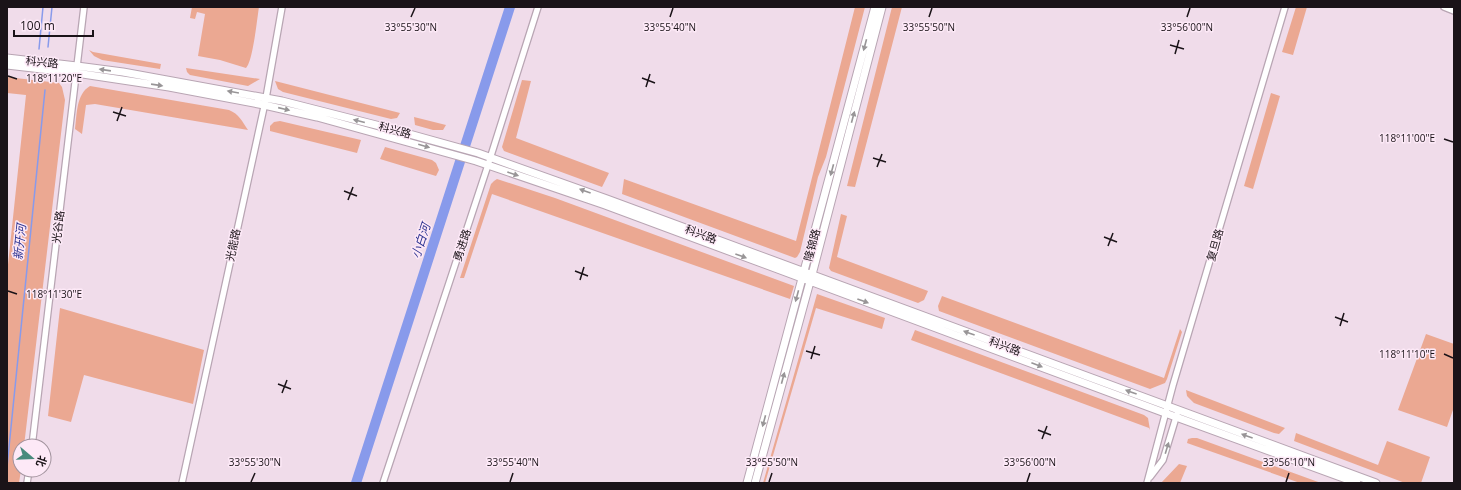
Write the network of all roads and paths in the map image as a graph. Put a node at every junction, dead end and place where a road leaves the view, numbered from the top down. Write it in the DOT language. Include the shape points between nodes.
graph roads {
  1 [pos="84,7"];
  2 [pos="282,7"];
  3 [pos="538,7"];
  4 [pos="875,7"];
  5 [pos="882,7"];
  6 [pos="1285,7"];
  7 [pos="1444,7"];
  8 [pos="1454,11"];
  9 [pos="7,58"];
  10 [pos="7,65"];
  11 [pos="77,66"];
  12 [pos="76,74"];
  13 [pos="265,102"];
  14 [pos="491,157"];
  15 [pos="488,165"];
  16 [pos="807,277"];
  17 [pos="1167,406"];
  18 [pos="1178,410"];
  19 [pos="1165,414"];
  20 [pos="1176,417"];
  21 [pos="33,438"];
  22 [pos="1147,482"];
  23 [pos="182,483"];
  24 [pos="383,483"];
  25 [pos="747,483"];
  26 [pos="755,483"];
  27 [pos="1358,483"];
  28 [pos="1376,483"];
  1 -- 11 [label="street, 光谷路"];
  2 -- 13 [label="street, 光能路"];
  3 -- 14 [label="street, 勇进路"];
  4 -- 16 [label="main road, 隆锦路, one-way"];
  16 -- 5 [label="main road, 隆锦路, one-way"];
  6 -- 17 [label="street, 复旦路"];
  7 -- 8 [label="street"];
  9 -- 11 [label="main road, 科兴路"];
  10 -- 12 [label="main road, 科兴路"];
  11 -- 12 [label="street, 光谷路"];
  13 -- 11 [label="main road, 科兴路, one-way" via="169,80"];
  12 -- 13 [label="main road, 科兴路, one-way"];
  12 -- 21 [label="street, 光谷路"];
  14 -- 13 [label="main road, 科兴路, one-way" via="320,111"];
  13 -- 15 [label="main road, 科兴路, one-way"];
  13 -- 23 [label="street, 光能路"];
  14 -- 15 [label="street, 勇进路"];
  16 -- 14 [label="main road, 科兴路, one-way"];
  15 -- 16 [label="main road, 科兴路, one-way"];
  15 -- 24 [label="street, 勇进路"];
  17 -- 16 [label="main road, 科兴路, one-way"];
  16 -- 19 [label="main road, 科兴路, one-way"];
  16 -- 25 [label="main road, 隆锦路, one-way"];
  26 -- 16 [label="main road, 隆锦路, one-way"];
  17 -- 18 [label="main road, 科兴路"];
  17 -- 19 [label="street, 复旦路"];
  18 -- 20 [label="street"];
  28 -- 18 [label="main road, 科兴路, one-way"];
  19 -- 20 [label="main road, 科兴路"];
  19 -- 22 [label="street, 复旦路"];
  22 -- 20 [label="street, one-way" via="1163,460"];
  20 -- 27 [label="main road, 科兴路"];
}
